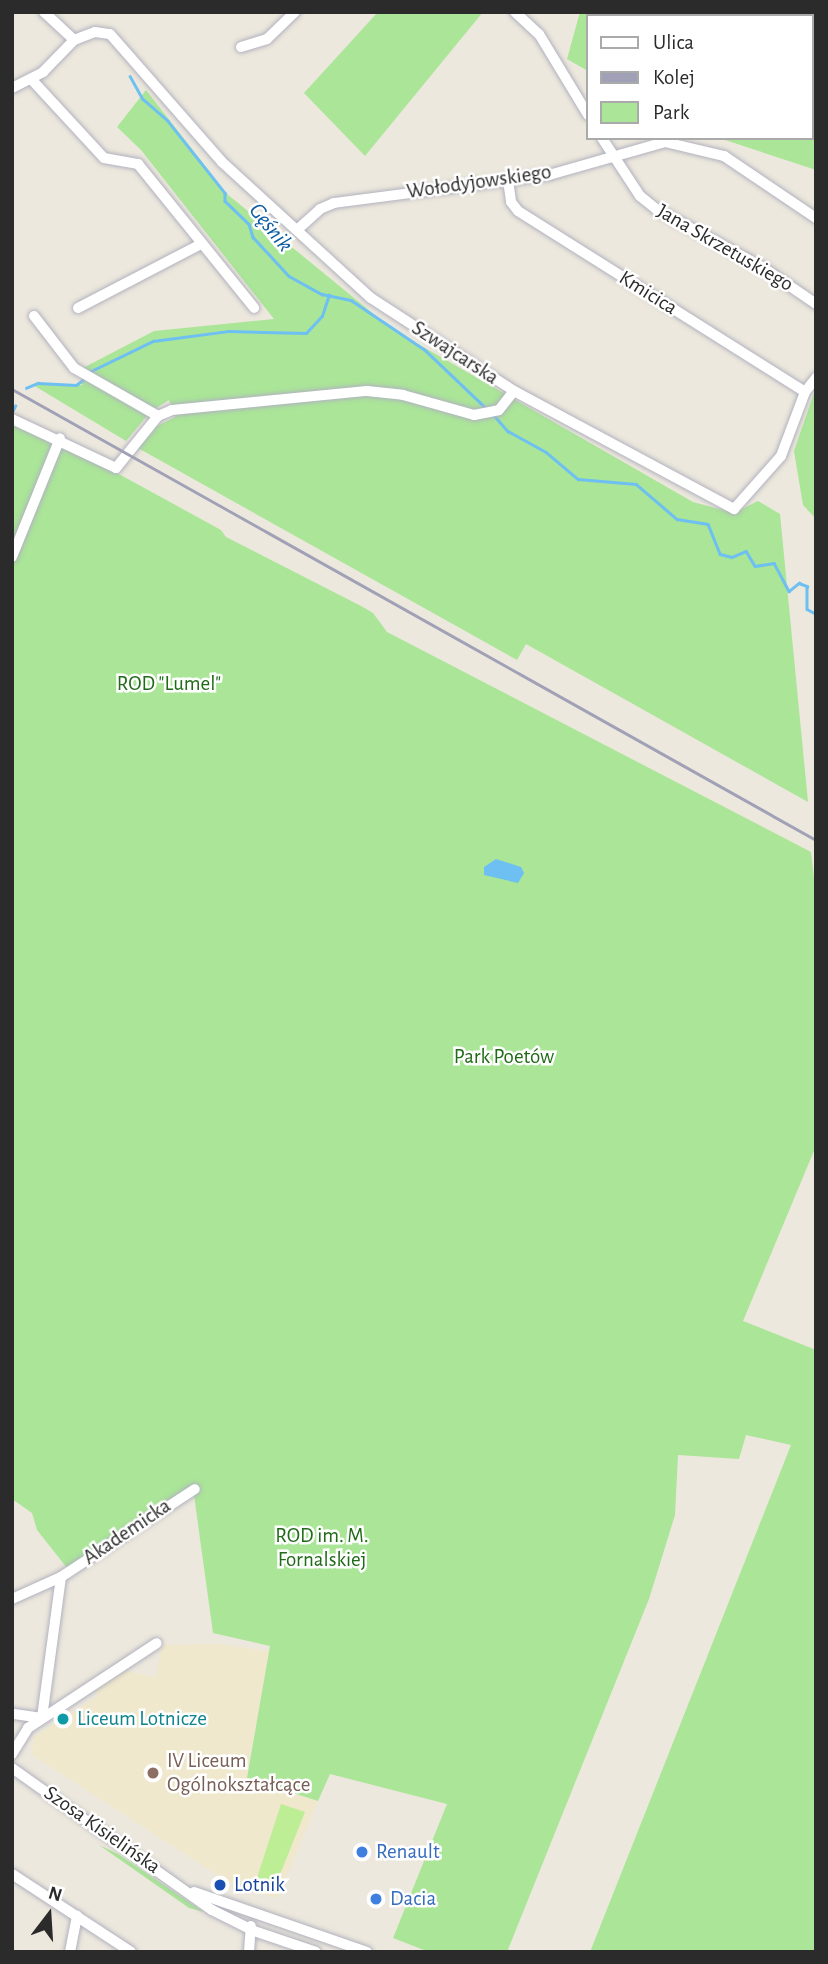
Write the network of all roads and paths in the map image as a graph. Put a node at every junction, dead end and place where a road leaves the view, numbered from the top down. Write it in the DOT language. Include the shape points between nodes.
graph roads {
  1 [pos="44,12"];
  2 [pos="295,12"];
  3 [pos="515,12"];
  4 [pos="74,40"];
  5 [pos="241,47"];
  6 [pos="32,80"];
  7 [pos="12,88"];
  8 [pos="586,112"];
  9 [pos="603,140"];
  10 [pos="612,155"];
  11 [pos="508,180"];
  12 [pos="816,218"];
  13 [pos="297,230"];
  14 [pos="201,244"];
  15 [pos="816,304"];
  16 [pos="78,308"];
  17 [pos="254,308"];
  18 [pos="34,316"];
  19 [pos="816,378"];
  20 [pos="514,391"];
  21 [pos="805,392"];
  22 [pos="158,415"];
  23 [pos="12,419"];
  24 [pos="60,438"];
  25 [pos="12,556"];
  26 [pos="195,1489"];
  27 [pos="61,1577"];
  28 [pos="12,1599"];
  29 [pos="157,1643"];
  30 [pos="12,1714"];
  31 [pos="43,1718"];
  32 [pos="12,1754"];
  33 [pos="12,1768"];
  34 [pos="12,1874"];
  35 [pos="192,1891"];
  36 [pos="240,1908"];
  37 [pos="77,1916"];
  38 [pos="271,1921"];
  39 [pos="254,1931"];
  40 [pos="70,1952"];
  41 [pos="131,1952"];
  42 [pos="249,1952"];
  43 [pos="316,1952"];
  44 [pos="368,1952"];
  1 -- 4 [label="street"];
  2 -- 5 [label="street" via="267,39"];
  3 -- 8 [label="street" via="539,34"];
  4 -- 6 [label="street"];
  4 -- 13 [label="street, Szwajcarska" via="106,33 222,162"];
  6 -- 7 [label="street"];
  6 -- 14 [label="street" via="104,159 138,164"];
  9 -- 10 [label="street, Jana Skrzetuskiego"];
  10 -- 11 [label="street, Wołodyjowskiego" via="549,174"];
  10 -- 12 [label="street, Wołodyjowskiego" via="665,142 697,146 724,156"];
  10 -- 15 [label="street, Jana Skrzetuskiego" via="640,196 656,209 762,267"];
  11 -- 13 [label="street, Wołodyjowskiego" via="334,203"];
  11 -- 21 [label="street, Kmicica" via="511,202 518,211"];
  13 -- 20 [label="street, Szwajcarska" via="371,298"];
  14 -- 16 [label="street"];
  14 -- 17 [label="street"];
  18 -- 22 [label="street" via="85,375"];
  19 -- 21 [label="street, Szwajcarska"];
  20 -- 21 [label="street, Szwajcarska" via="734,509 781,456"];
  20 -- 22 [label="street" via="499,410 474,415 402,395 367,391 304,394"];
  22 -- 24 [label="street" via="116,468"];
  23 -- 24 [label="street"];
  24 -- 25 [label="street"];
  26 -- 27 [label="street, Akademicka"];
  27 -- 28 [label="street, Akademicka"];
  27 -- 31 [label="street, Akademicka"];
  29 -- 31 [label="street"];
  30 -- 31 [label="street"];
  31 -- 32 [label="street" via="23,1734"];
  33 -- 35 [label="street, Szosa Kisielińska"];
  34 -- 37 [label="street"];
  35 -- 36 [label="street, Szosa Kisielińska"];
  35 -- 39 [label="street, Szosa Kisielińska" via="212,1910"];
  36 -- 38 [label="street, Szosa Kisielińska"];
  36 -- 39 [label="street"];
  37 -- 40 [label="street"];
  37 -- 41 [label="street"];
  38 -- 39 [label="street"];
  38 -- 44 [label="street, Szosa Kisielińska"];
  39 -- 42 [label="street"];
  39 -- 43 [label="street, Szosa Kisielińska"];
}
